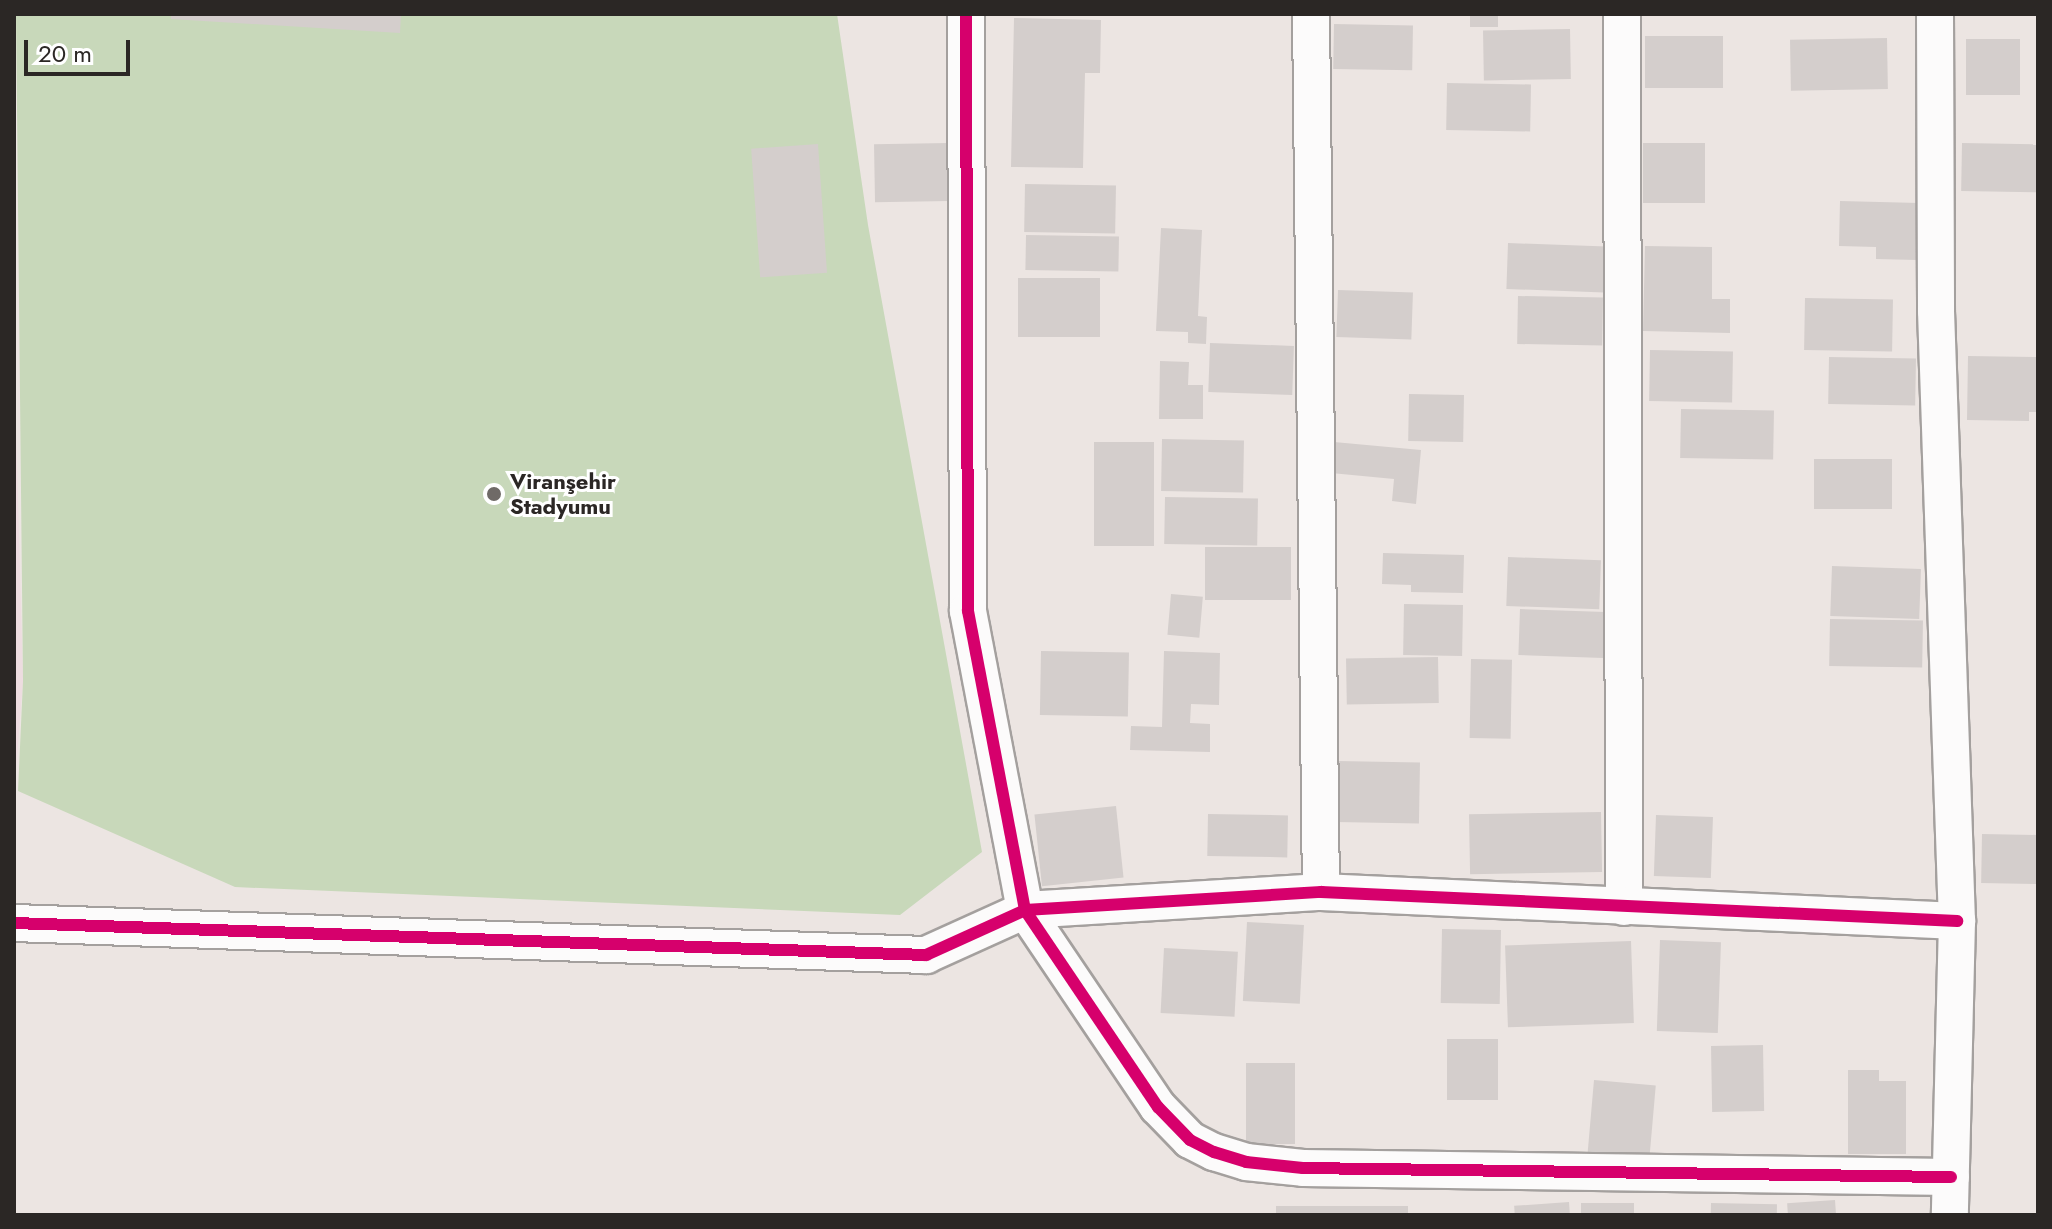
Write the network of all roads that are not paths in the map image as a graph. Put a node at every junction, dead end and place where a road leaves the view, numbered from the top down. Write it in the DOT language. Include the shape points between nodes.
graph roads {
  1 [pos="966,14"];
  2 [pos="1311,14"];
  3 [pos="1622,14"];
  4 [pos="1935,14"];
  5 [pos="1321,892"];
  6 [pos="1624,907"];
  7 [pos="1025,910"];
  8 [pos="1957,921"];
  9 [pos="14,923"];
  10 [pos="1951,1177"];
  11 [pos="1950,1215"];
  1 -- 7 [label="street" via="971,273 968,611"];
  2 -- 5 [label="street"];
  3 -- 6 [label="street"];
  4 -- 8 [label="street" via="1936,311"];
  5 -- 6 [label="street"];
  5 -- 7 [label="street"];
  6 -- 8 [label="street"];
  7 -- 9 [label="street" via="926,955"];
  7 -- 10 [label="street" via="1158,1107 1190,1140 1246,1162 1506,1173"];
  8 -- 10 [label="street"];
  10 -- 11 [label="street"];
}
